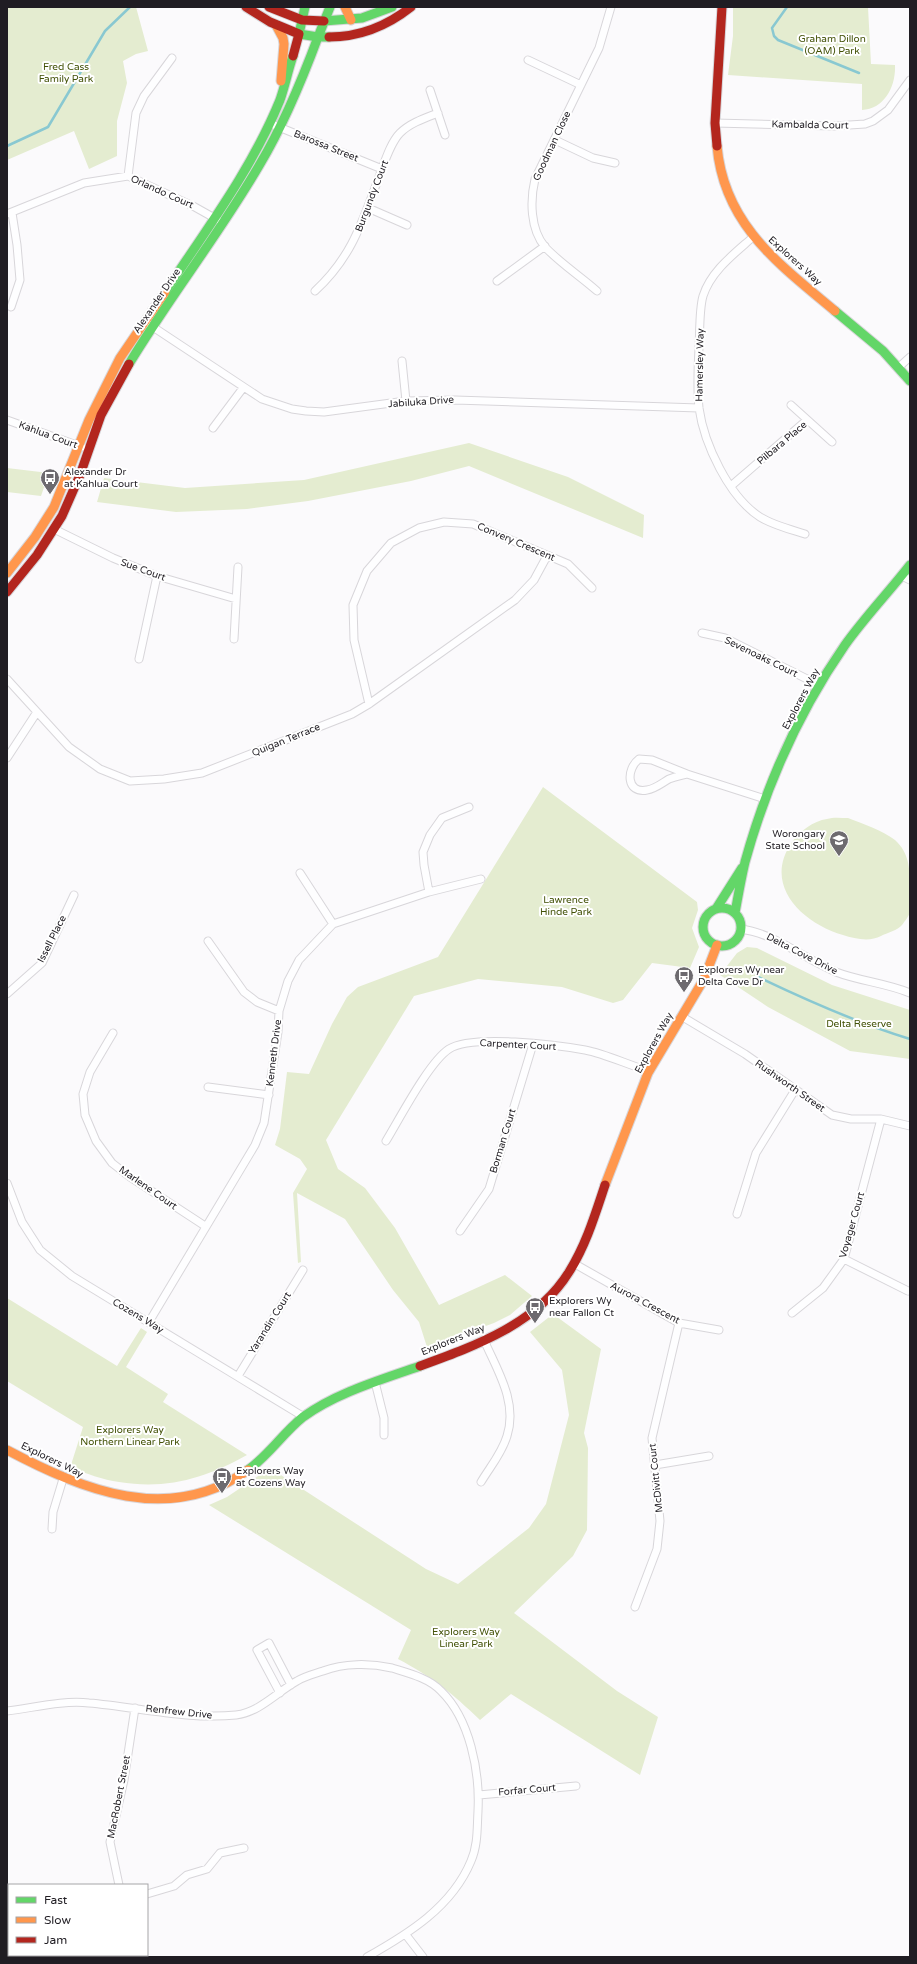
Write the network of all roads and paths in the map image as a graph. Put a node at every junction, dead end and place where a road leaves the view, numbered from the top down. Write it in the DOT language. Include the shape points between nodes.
graph roads {
  1 [pos="246,7"];
  2 [pos="269,7"];
  3 [pos="305,7"];
  4 [pos="330,7"];
  5 [pos="345,7"];
  6 [pos="392,7"];
  7 [pos="411,7"];
  8 [pos="611,7"];
  9 [pos="722,7"];
  10 [pos="302,20"];
  11 [pos="351,20"];
  12 [pos="324,21"];
  13 [pos="276,25"];
  14 [pos="299,34"];
  15 [pos="318,37"];
  16 [pos="172,58"];
  17 [pos="528,60"];
  18 [pos="910,80"];
  19 [pos="581,85"];
  20 [pos="430,90"];
  21 [pos="274,113"];
  22 [pos="438,113"];
  23 [pos="715,123"];
  24 [pos="269,124"];
  25 [pos="280,127"];
  26 [pos="445,135"];
  27 [pos="555,140"];
  28 [pos="615,163"];
  29 [pos="382,169"];
  30 [pos="128,176"];
  31 [pos="368,208"];
  32 [pos="10,214"];
  33 [pos="219,221"];
  34 [pos="407,224"];
  35 [pos="753,237"];
  36 [pos="544,246"];
  37 [pos="497,281"];
  38 [pos="597,290"];
  39 [pos="315,291"];
  40 [pos="11,306"];
  41 [pos="145,321"];
  42 [pos="153,327"];
  43 [pos="910,357"];
  44 [pos="402,361"];
  45 [pos="899,367"];
  46 [pos="910,381"];
  47 [pos="242,388"];
  48 [pos="406,401"];
  49 [pos="791,405"];
  50 [pos="699,408"];
  51 [pos="7,420"];
  52 [pos="808,420"];
  53 [pos="213,428"];
  54 [pos="832,442"];
  55 [pos="79,446"];
  56 [pos="89,450"];
  57 [pos="731,486"];
  58 [pos="54,529"];
  59 [pos="805,534"];
  60 [pos="547,556"];
  61 [pos="910,565"];
  62 [pos="238,567"];
  63 [pos="7,572"];
  64 [pos="157,576"];
  65 [pos="906,578"];
  66 [pos="592,588"];
  67 [pos="7,592"];
  68 [pos="236,599"];
  69 [pos="702,633"];
  70 [pos="234,639"];
  71 [pos="139,659"];
  72 [pos="7,679"];
  73 [pos="819,685"];
  74 [pos="369,704"];
  75 [pos="37,712"];
  76 [pos="7,758"];
  77 [pos="687,774"];
  78 [pos="765,799"];
  79 [pos="469,806"];
  80 [pos="745,863"];
  81 [pos="300,873"];
  82 [pos="481,879"];
  83 [pos="429,892"];
  84 [pos="74,895"];
  85 [pos="716,908"];
  86 [pos="735,913"];
  87 [pos="333,924"];
  88 [pos="740,929"];
  89 [pos="208,941"];
  90 [pos="717,945"];
  91 [pos="910,993"];
  92 [pos="7,994"];
  93 [pos="279,1011"];
  94 [pos="680,1016"];
  95 [pos="113,1033"];
  96 [pos="533,1044"];
  97 [pos="649,1071"];
  98 [pos="208,1087"];
  99 [pos="795,1090"];
  100 [pos="268,1094"];
  101 [pos="881,1119"];
  102 [pos="910,1126"];
  103 [pos="386,1141"];
  104 [pos="7,1182"];
  105 [pos="737,1214"];
  106 [pos="205,1226"];
  107 [pos="460,1232"];
  108 [pos="844,1258"];
  109 [pos="575,1264"];
  110 [pos="303,1270"];
  111 [pos="908,1291"];
  112 [pos="792,1314"];
  113 [pos="149,1322"];
  114 [pos="679,1323"];
  115 [pos="719,1330"];
  116 [pos="484,1340"];
  117 [pos="238,1376"];
  118 [pos="375,1382"];
  119 [pos="304,1417"];
  120 [pos="384,1435"];
  121 [pos="7,1450"];
  122 [pos="709,1456"];
  123 [pos="655,1465"];
  124 [pos="64,1479"];
  125 [pos="481,1482"];
  126 [pos="52,1529"];
  127 [pos="635,1607"];
  128 [pos="291,1685"];
  129 [pos="280,1693"];
  130 [pos="135,1708"];
  131 [pos="7,1711"];
  132 [pos="576,1786"];
  133 [pos="479,1795"];
  134 [pos="244,1848"];
  135 [pos="119,1884"];
  136 [pos="148,1894"];
  137 [pos="406,1935"];
  138 [pos="367,1957"];
  139 [pos="423,1957"];
  1 -- 13 [label="street"];
  2 -- 10 [label="street"];
  3 -- 10 [label="street, Alexander Drive"];
  4 -- 12 [label="street, Alexander Drive"];
  5 -- 11 [label="street"];
  6 -- 11 [label="street" via="377,14"];
  7 -- 15 [label="street" via="397,18 373,30"];
  8 -- 19 [label="street, Goodman Close" via="599,48"];
  9 -- 23 [label="street, Explorers Way"];
  10 -- 12 [label="street"];
  10 -- 14 [label="street, Alexander Drive"];
  11 -- 12 [label="street"];
  12 -- 15 [label="street, Alexander Drive"];
  13 -- 14 [label="street"];
  13 -- 21 [label="street" via="284,39 284,57"];
  14 -- 15 [label="street"];
  14 -- 21 [label="street, Alexander Drive" via="290,70"];
  15 -- 25 [label="street, Alexander Drive"];
  16 -- 30 [label="street" via="144,96 136,113"];
  17 -- 19 [label="street"];
  18 -- 23 [label="street, Kambalda Court" via="888,110 865,124 834,126"];
  19 -- 27 [label="street, Goodman Close"];
  20 -- 22 [label="street"];
  21 -- 24 [label="street, Alexander Drive"];
  22 -- 26 [label="street"];
  22 -- 29 [label="street, Burgundy Court" via="400,133"];
  23 -- 35 [label="street, Explorers Way" via="718,158 726,188 739,216"];
  24 -- 25 [label="street, Barossa Street"];
  24 -- 33 [label="street, Alexander Drive"];
  25 -- 29 [label="street, Barossa Street"];
  25 -- 33 [label="street, Alexander Drive" via="261,163"];
  27 -- 28 [label="street" via="593,158"];
  27 -- 36 [label="street, Goodman Close" via="535,179 531,198 536,228"];
  29 -- 31 [label="street, Burgundy Court"];
  30 -- 32 [label="street, Orlando Court" via="84,183"];
  30 -- 33 [label="street, Orlando Court"];
  31 -- 34 [label="street"];
  31 -- 39 [label="street, Burgundy Court" via="347,254"];
  32 -- 40 [label="street" via="17,240 20,280"];
  33 -- 41 [label="street, Alexander Drive"];
  33 -- 42 [label="street, Alexander Drive"];
  35 -- 45 [label="street, Explorers Way" via="781,266 884,351"];
  35 -- 50 [label="street, Hamersley Way" via="714,275 703,297"];
  36 -- 37 [label="street"];
  36 -- 38 [label="street, Goodman Close"];
  41 -- 42 [label="street, Jabiluka Drive"];
  41 -- 55 [label="street, Alexander Drive" via="106,383"];
  42 -- 47 [label="street, Jabiluka Drive"];
  42 -- 56 [label="street, Alexander Drive" via="110,394"];
  43 -- 45 [label="street"];
  44 -- 48 [label="street"];
  45 -- 46 [label="street, Explorers Way"];
  47 -- 48 [label="street, Jabiluka Drive" via="278,405 306,411 324,412"];
  47 -- 53 [label="street"];
  48 -- 50 [label="street, Jabiluka Drive" via="493,400"];
  49 -- 52 [label="street"];
  50 -- 57 [label="street, Hamersley Way" via="709,447"];
  51 -- 55 [label="street, Kahlua Court"];
  52 -- 54 [label="street, Pilbara Place"];
  52 -- 57 [label="street, Pilbara Place"];
  55 -- 56 [label="street, Kahlua Court"];
  55 -- 63 [label="street, Alexander Drive" via="54,507 35,537"];
  56 -- 58 [label="street, Alexander Drive" via="75,487"];
  57 -- 59 [label="street, Hamersley Way" via="760,517"];
  58 -- 64 [label="street, Sue Court"];
  58 -- 67 [label="street, Alexander Drive" via="28,568"];
  60 -- 66 [label="street, Convery Crescent" via="568,564"];
  60 -- 74 [label="street, Quigan Terrace" via="534,580 515,600"];
  60 -- 74 [label="street, Convery Crescent" via="473,524 444,522 419,528 391,543 368,571 353,604 354,640"];
  61 -- 65 [label="street, Explorers Way"];
  62 -- 68 [label="street"];
  64 -- 68 [label="street, Sue Court"];
  64 -- 71 [label="street"];
  65 -- 73 [label="street, Explorers Way" via="846,644"];
  68 -- 70 [label="street"];
  69 -- 73 [label="street, Sevenoaks Court" via="725,638"];
  72 -- 75 [label="street, Quigan Terrace"];
  73 -- 78 [label="street, Explorers Way"];
  74 -- 75 [label="street, Quigan Terrace" via="352,714 202,773 130,781 100,769 69,747"];
  75 -- 76 [label="street"];
  77 -- 77 [label="street" via="652,760 639,759 629,776 630,784 640,790 647,790"];
  77 -- 78 [label="street"];
  78 -- 80 [label="street, Explorers Way"];
  79 -- 83 [label="street" via="442,818 430,835 423,852"];
  80 -- 85 [label="street, Explorers Way"];
  80 -- 86 [label="street, Explorers Way"];
  81 -- 87 [label="street"];
  82 -- 83 [label="street, Kenneth Drive"];
  83 -- 87 [label="street, Kenneth Drive"];
  84 -- 92 [label="street, Issell Place" via="42,963"];
  85 -- 86 [label="street"];
  85 -- 90 [label="street, Explorers Way" via="710,912 703,924 706,937"];
  86 -- 88 [label="street, Explorers Way" via="739,919"];
  87 -- 93 [label="street, Kenneth Drive" via="299,960 288,981"];
  88 -- 90 [label="street" via="737,938 731,943"];
  88 -- 91 [label="street, Delta Cove Drive" via="760,933 846,976"];
  89 -- 93 [label="street" via="244,992 257,1002"];
  90 -- 94 [label="street, Explorers Way" via="710,964"];
  93 -- 100 [label="street, Kenneth Drive"];
  94 -- 97 [label="street, Explorers Way"];
  94 -- 99 [label="street, Rushworth Street" via="745,1054"];
  95 -- 106 [label="street, Marlene Court" via="90,1072 83,1094 85,1114 96,1142 112,1163"];
  96 -- 97 [label="street, Carpenter Court" via="586,1050"];
  96 -- 103 [label="street, Carpenter Court" via="482,1042 450,1048 435,1061"];
  96 -- 107 [label="street, Borman Court" via="489,1189"];
  97 -- 109 [label="street, Explorers Way"];
  98 -- 100 [label="street"];
  99 -- 101 [label="street, Rushworth Street" via="832,1115 851,1119"];
  99 -- 105 [label="street" via="756,1153"];
  100 -- 106 [label="street, Kenneth Drive" via="264,1123 255,1145"];
  101 -- 102 [label="street, Rushworth Street"];
  101 -- 108 [label="street, Voyager Court"];
  104 -- 113 [label="street, Cozens Way" via="22,1222 40,1250 72,1276"];
  106 -- 113 [label="street, Kenneth Drive"];
  108 -- 111 [label="street"];
  108 -- 112 [label="street, Voyager Court" via="823,1288"];
  109 -- 114 [label="street, Aurora Crescent"];
  109 -- 116 [label="street, Explorers Way" via="562,1285 541,1308 517,1324"];
  110 -- 117 [label="street, Yarandin Court"];
  113 -- 117 [label="street, Cozens Way"];
  114 -- 115 [label="street, Aurora Crescent"];
  114 -- 123 [label="street, McDivitt Court" via="652,1438"];
  116 -- 118 [label="street, Explorers Way"];
  116 -- 125 [label="street" via="506,1393 511,1413 507,1437"];
  117 -- 119 [label="street, Cozens Way"];
  118 -- 119 [label="street, Explorers Way" via="334,1398"];
  118 -- 120 [label="street" via="384,1418"];
  119 -- 124 [label="street, Explorers Way" via="251,1468 226,1483 196,1493 164,1499 131,1497 93,1490"];
  121 -- 124 [label="street, Explorers Way"];
  122 -- 123 [label="street"];
  123 -- 127 [label="street, McDivitt Court" via="660,1521 657,1549"];
  124 -- 126 [label="street" via="53,1512"];
  128 -- 129 [label="street, Renfrew Drive"];
  128 -- 129 [label="street" via="269,1643 257,1650"];
  128 -- 133 [label="street, Renfrew Drive" via="297,1680 326,1670 354,1665 378,1665 413,1674 441,1690 460,1717 471,1744"];
  129 -- 130 [label="street, Renfrew Drive" via="264,1704 239,1715 209,1717"];
  130 -- 131 [label="street, Renfrew Drive" via="86,1702"];
  130 -- 135 [label="street, MacRobert Street" via="124,1780 110,1842"];
  132 -- 133 [label="street, Forfar Court"];
  133 -- 137 [label="street, Renfrew Drive" via="477,1838 471,1860 456,1888 430,1916"];
  134 -- 136 [label="street" via="220,1853 207,1869 186,1875 174,1886"];
  137 -- 138 [label="street, Renfrew Drive"];
  137 -- 139 [label="street"];
}
